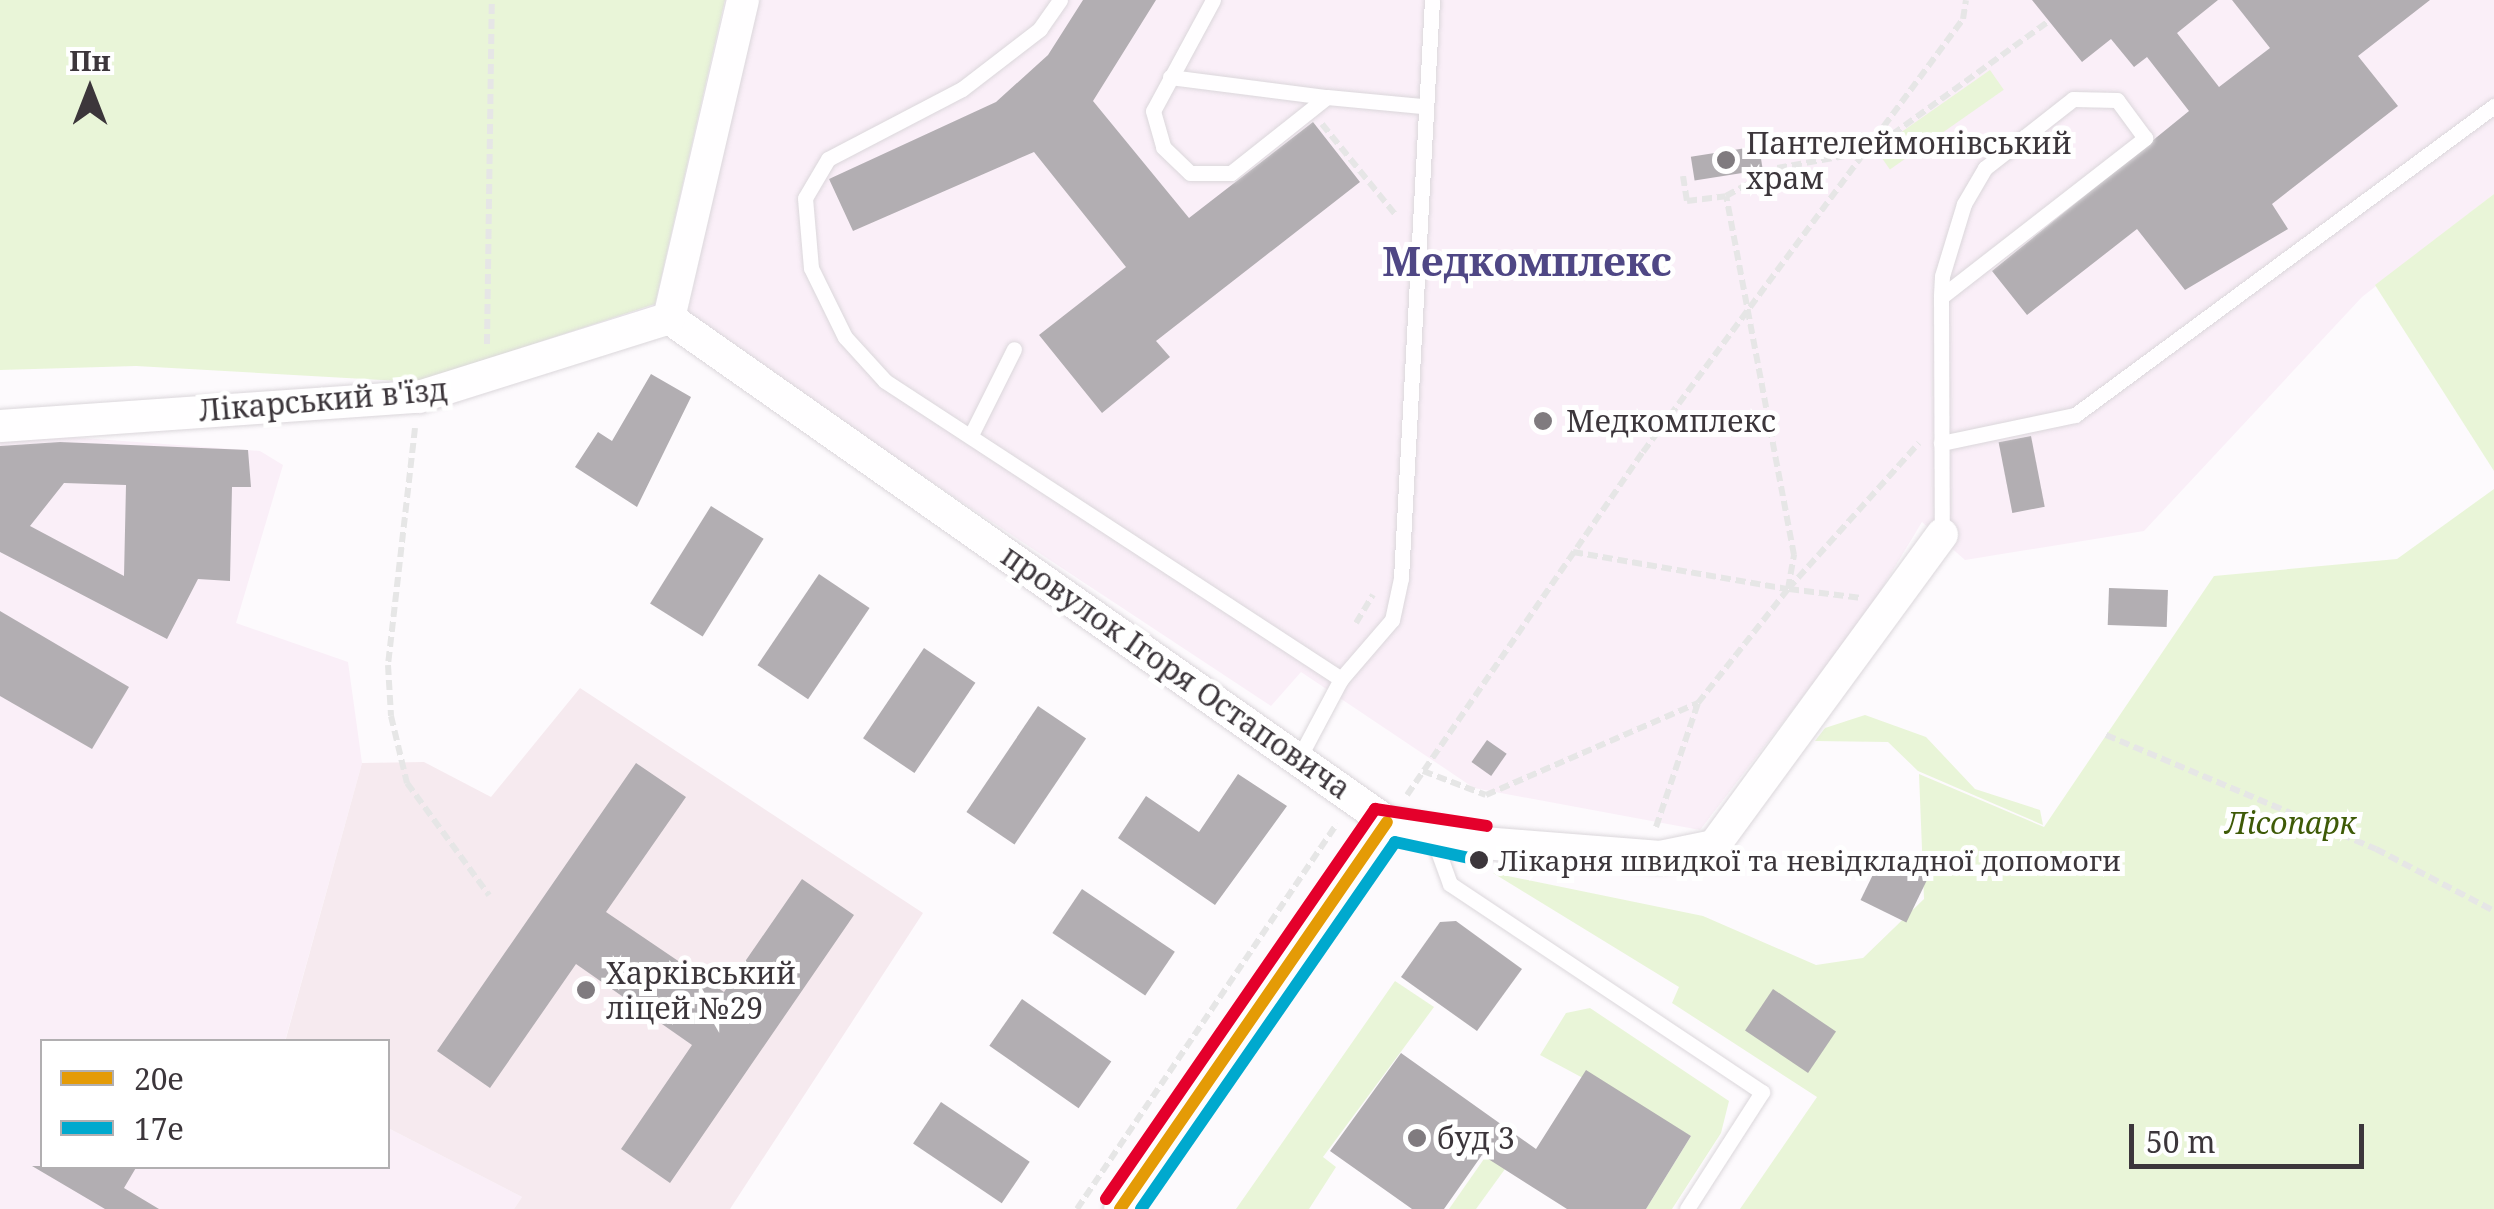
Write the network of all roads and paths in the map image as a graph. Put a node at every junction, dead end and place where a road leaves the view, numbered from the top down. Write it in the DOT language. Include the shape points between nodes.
graph roads {
  1 [pos="492,0"];
  2 [pos="743,0"];
  3 [pos="1060,0"];
  4 [pos="1213,0"];
  5 [pos="1432,0"];
  6 [pos="1966,0"];
  7 [pos="2049,21"];
  8 [pos="1170,77"];
  9 [pos="1327,97"];
  10 [pos="1422,106"];
  11 [pos="2494,106"];
  12 [pos="1311,112"];
  13 [pos="1868,152"];
  14 [pos="1683,176"];
  15 [pos="1726,196"];
  16 [pos="1394,228"];
  17 [pos="1941,297"];
  18 [pos="1751,308"];
  19 [pos="670,318"];
  20 [pos="1014,350"];
  21 [pos="486,382"];
  22 [pos="418,397"];
  23 [pos="1941,418"];
  24 [pos="0,426"];
  25 [pos="971,436"];
  26 [pos="1941,443"];
  27 [pos="1942,534"];
  28 [pos="1574,552"];
  29 [pos="1376,572"];
  30 [pos="1788,589"];
  31 [pos="1894,602"];
  32 [pos="1326,669"];
  33 [pos="1341,679"];
  34 [pos="1698,703"];
  35 [pos="2106,735"];
  36 [pos="1300,756"];
  37 [pos="1424,771"];
  38 [pos="1355,798"];
  39 [pos="1387,822"];
  40 [pos="1430,831"];
  41 [pos="1646,856"];
  42 [pos="489,895"];
  43 [pos="2494,911"];
  44 [pos="1077,1209"];
  45 [pos="1120,1209"];
  46 [pos="1687,1209"];
  1 -- 21 [label="path"];
  2 -- 19 [label="street"];
  3 -- 25 [label="lane" via="1040,29 962,90 828,159 805,198 803,242 845,338 885,381"];
  4 -- 8 [label="lane"];
  5 -- 10 [label="lane"];
  6 -- 13 [label="path" via="1963,18"];
  7 -- 13 [label="path"];
  8 -- 9 [label="lane"];
  8 -- 12 [label="lane" via="1153,111 1156,134 1175,163 1209,178 1231,173"];
  9 -- 10 [label="lane"];
  9 -- 12 [label="lane"];
  10 -- 33 [label="lane" via="1401,578 1392,620"];
  11 -- 26 [label="lane" via="2075,415"];
  12 -- 16 [label="path" via="1396,209"];
  13 -- 15 [label="path" via="1777,168"];
  13 -- 18 [label="path"];
  14 -- 15 [label="path" via="1687,200"];
  15 -- 18 [label="path"];
  17 -- 17 [label="lane" via="2145,138 2117,100 2073,99 1986,168 1964,204"];
  17 -- 23 [label="lane"];
  18 -- 28 [label="path"];
  18 -- 30 [label="path" via="1792,526"];
  19 -- 21 [label="street, Лікарський в'їзд"];
  19 -- 36 [label="street, провулок Ігоря Остаповича"];
  20 -- 25 [label="lane"];
  21 -- 22 [label="street, Лікарський в'їзд"];
  22 -- 24 [label="street, Лікарський в'їзд"];
  22 -- 42 [label="path" via="388,665 391,716 407,782"];
  23 -- 26 [label="lane"];
  23 -- 30 [label="path"];
  25 -- 32 [label="lane"];
  26 -- 27 [label="lane"];
  27 -- 31 [label="street, провулок Ігоря Остаповича"];
  28 -- 30 [label="path"];
  28 -- 37 [label="path"];
  29 -- 32 [label="path" via="1375,592"];
  30 -- 31 [label="path"];
  30 -- 34 [label="path"];
  31 -- 41 [label="street, провулок Ігоря Остаповича" via="1725,836 1702,854"];
  32 -- 33 [label="lane"];
  33 -- 36 [label="lane"];
  34 -- 37 [label="path" via="1486,794"];
  34 -- 41 [label="path"];
  35 -- 43 [label="path" via="2376,848"];
  36 -- 38 [label="street, провулок Ігоря Остаповича"];
  37 -- 39 [label="path"];
  38 -- 39 [label="street, провулок Ігоря Остаповича"];
  38 -- 44 [label="path"];
  39 -- 40 [label="street, провулок Ігоря Остаповича"];
  39 -- 45 [label="street"];
  40 -- 41 [label="street, провулок Ігоря Остаповича"];
  40 -- 46 [label="lane" via="1450,884 1762,1092"];
}
